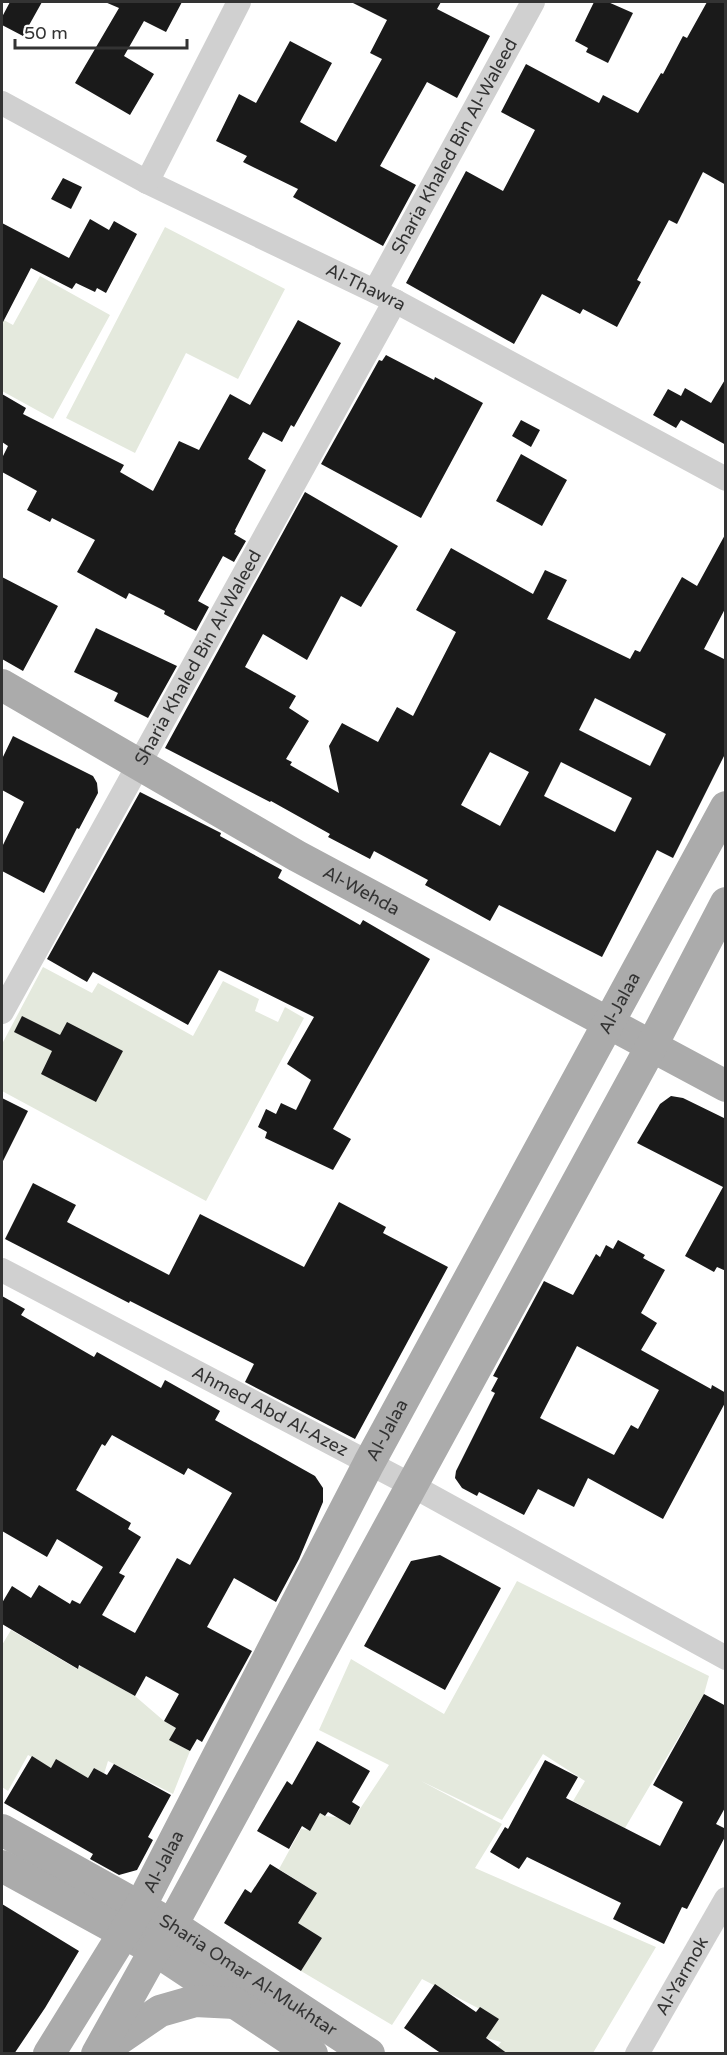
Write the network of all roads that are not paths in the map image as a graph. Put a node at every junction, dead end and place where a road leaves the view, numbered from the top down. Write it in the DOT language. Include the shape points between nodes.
graph roads {
  1 [pos="239,2"];
  2 [pos="533,2"];
  3 [pos="2,103"];
  4 [pos="147,182"];
  5 [pos="385,296"];
  6 [pos="726,479"];
  7 [pos="2,685"];
  8 [pos="139,765"];
  9 [pos="726,807"];
  10 [pos="726,903"];
  11 [pos="2,1012"];
  12 [pos="609,1025"];
  13 [pos="651,1047"];
  14 [pos="726,1086"];
  15 [pos="2,1270"];
  16 [pos="369,1463"];
  17 [pos="411,1485"];
  18 [pos="726,1658"];
  19 [pos="2,1830"];
  20 [pos="2,1866"];
  21 [pos="726,1899"];
  22 [pos="132,1919"];
  23 [pos="163,1938"];
  24 [pos="235,2003"];
  25 [pos="49,2054"];
  26 [pos="97,2054"];
  27 [pos="312,2054"];
  28 [pos="369,2054"];
  29 [pos="637,2054"];
  1 -- 4 [label="street"];
  2 -- 5 [label="street, Sharia Khaled Bin Al-Waleed"];
  3 -- 4 [label="street, Al-Thawra"];
  4 -- 5 [label="street, Al-Thawra"];
  5 -- 6 [label="street, Al-Thawra"];
  5 -- 8 [label="street, Sharia Khaled Bin Al-Waleed"];
  7 -- 8 [label="main road, Al-Wehda"];
  8 -- 11 [label="street, Sharia Khaled Bin Al-Waleed"];
  8 -- 12 [label="main road, Al-Wehda" via="297,856"];
  9 -- 12 [label="main road, Al-Jalaa"];
  10 -- 13 [label="main road, Al-Jalaa"];
  12 -- 13 [label="main road, Al-Wehda"];
  12 -- 16 [label="main road, Al-Jalaa"];
  13 -- 14 [label="main road, Al-Wehda"];
  13 -- 17 [label="main road, Al-Jalaa"];
  15 -- 16 [label="street, Ahmed Abd Al-Azez"];
  16 -- 17 [label="street, Ahmed Abd Al-Azez"];
  16 -- 22 [label="main road, Al-Jalaa"];
  17 -- 18 [label="street, Ahmed Abd Al-Azez"];
  17 -- 23 [label="main road, Al-Jalaa"];
  19 -- 22 [label="main road, Sharia Omar Al-Mukhtar"];
  20 -- 22 [label="main road, Sharia Omar Al-Mukhtar"];
  21 -- 29 [label="street, Al-Yarmok"];
  22 -- 23 [label="main road, Sharia Omar Al-Mukhtar"];
  22 -- 25 [label="main road, Al-Jalaa"];
  23 -- 24 [label="main road, Sharia Omar Al-Mukhtar"];
  23 -- 26 [label="main road, Al-Jalaa"];
  23 -- 28 [label="main road, Sharia Omar Al-Mukhtar"];
  24 -- 26 [label="main road" via="195,2001 160,2011"];
  24 -- 27 [label="main road, Sharia Omar Al-Mukhtar"];
}
